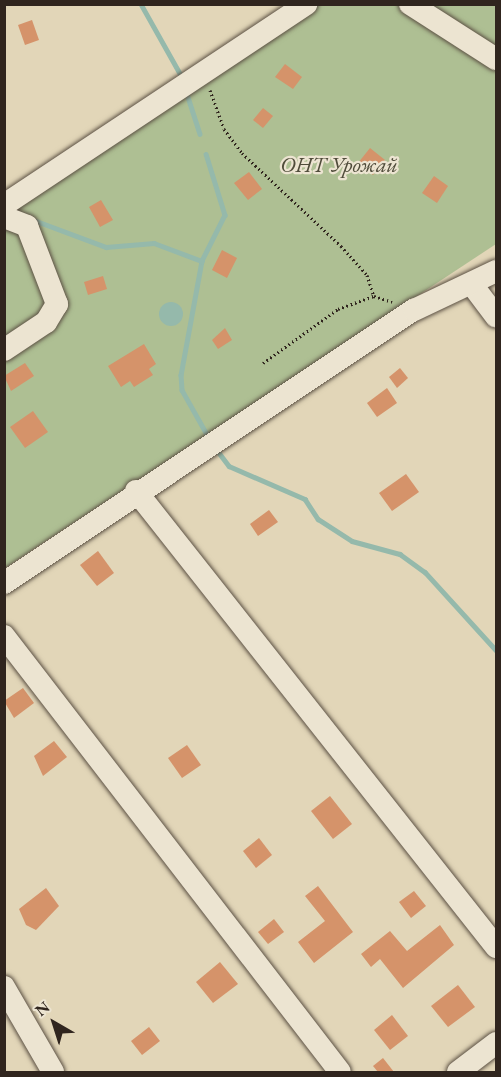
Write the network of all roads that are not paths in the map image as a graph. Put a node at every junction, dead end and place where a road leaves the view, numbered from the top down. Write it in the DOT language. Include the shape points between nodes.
graph roads {
  1 [pos="306,4"];
  2 [pos="410,4"];
  3 [pos="496,59"];
  4 [pos="4,205"];
  5 [pos="4,217"];
  6 [pos="496,270"];
  7 [pos="473,286"];
  8 [pos="496,316"];
  9 [pos="4,350"];
  10 [pos="135,491"];
  11 [pos="4,583"];
  12 [pos="4,636"];
  13 [pos="496,947"];
  14 [pos="4,987"];
  15 [pos="496,1043"];
  16 [pos="52,1072"];
  17 [pos="340,1072"];
  18 [pos="458,1072"];
  1 -- 4 [label="street"];
  2 -- 3 [label="street"];
  5 -- 9 [label="street" via="27,225 57,304 46,322"];
  6 -- 7 [label="street"];
  7 -- 8 [label="street"];
  7 -- 10 [label="street" via="414,310"];
  10 -- 11 [label="street"];
  10 -- 13 [label="street"];
  12 -- 17 [label="street"];
  14 -- 16 [label="street"];
  15 -- 18 [label="street"];
}
